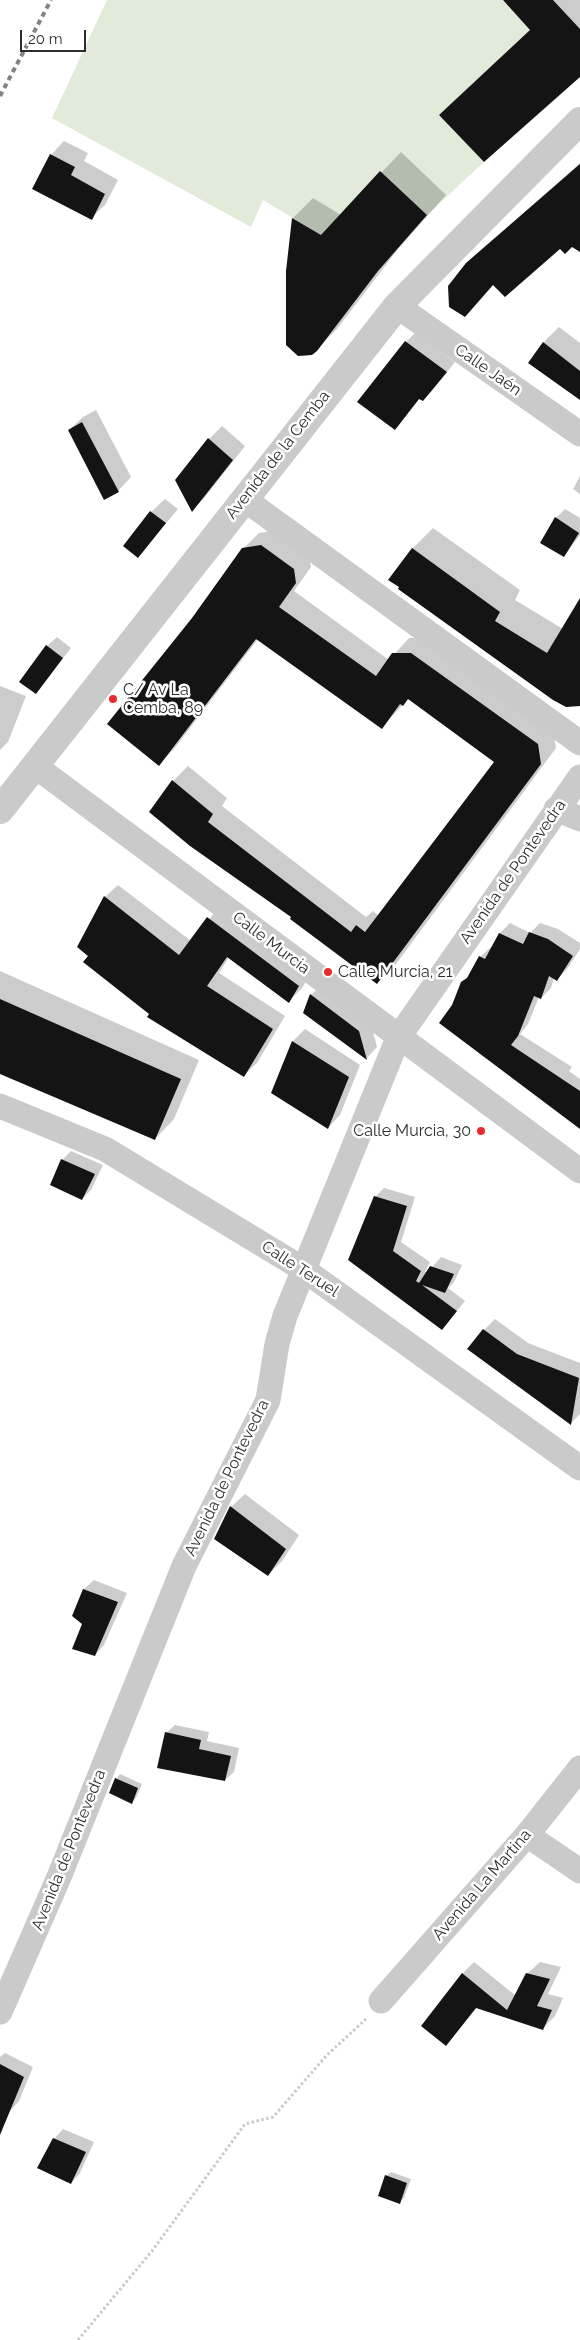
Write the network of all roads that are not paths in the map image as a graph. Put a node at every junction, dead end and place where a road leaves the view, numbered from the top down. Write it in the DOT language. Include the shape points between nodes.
graph roads {
  1 [pos="580,121"];
  2 [pos="397,306"];
  3 [pos="580,434"];
  4 [pos="244,498"];
  5 [pos="580,743"];
  6 [pos="35,766"];
  7 [pos="580,777"];
  8 [pos="0,810"];
  9 [pos="556,810"];
  10 [pos="580,819"];
  11 [pos="398,1038"];
  12 [pos="0,1106"];
  13 [pos="580,1171"];
  14 [pos="304,1269"];
  15 [pos="580,1468"];
  16 [pos="580,1768"];
  17 [pos="526,1834"];
  18 [pos="580,1871"];
  19 [pos="381,2001"];
  20 [pos="0,2012"];
  1 -- 2 [label="street, Avenida de la Cemba"];
  2 -- 3 [label="street, Calle Jaén"];
  2 -- 4 [label="street, Avenida de la Cemba"];
  4 -- 5 [label="street"];
  4 -- 6 [label="street, Avenida de la Cemba"];
  6 -- 8 [label="street, Avenida de la Cemba"];
  6 -- 11 [label="street, Calle Murcia"];
  7 -- 9 [label="street, Avenida de Pontevedra"];
  9 -- 10 [label="street"];
  9 -- 11 [label="street, Avenida de Pontevedra"];
  11 -- 13 [label="street, Calle Murcia"];
  11 -- 14 [label="street, Avenida de Pontevedra"];
  12 -- 14 [label="street, Calle Teruel" via="104,1149"];
  14 -- 15 [label="street, Calle Teruel"];
  14 -- 20 [label="street, Avenida de Pontevedra" via="277,1344 268,1400 184,1566 59,1877"];
  16 -- 17 [label="street, Avenida La Martina"];
  17 -- 18 [label="street"];
  17 -- 19 [label="street, Avenida La Martina"];
}
